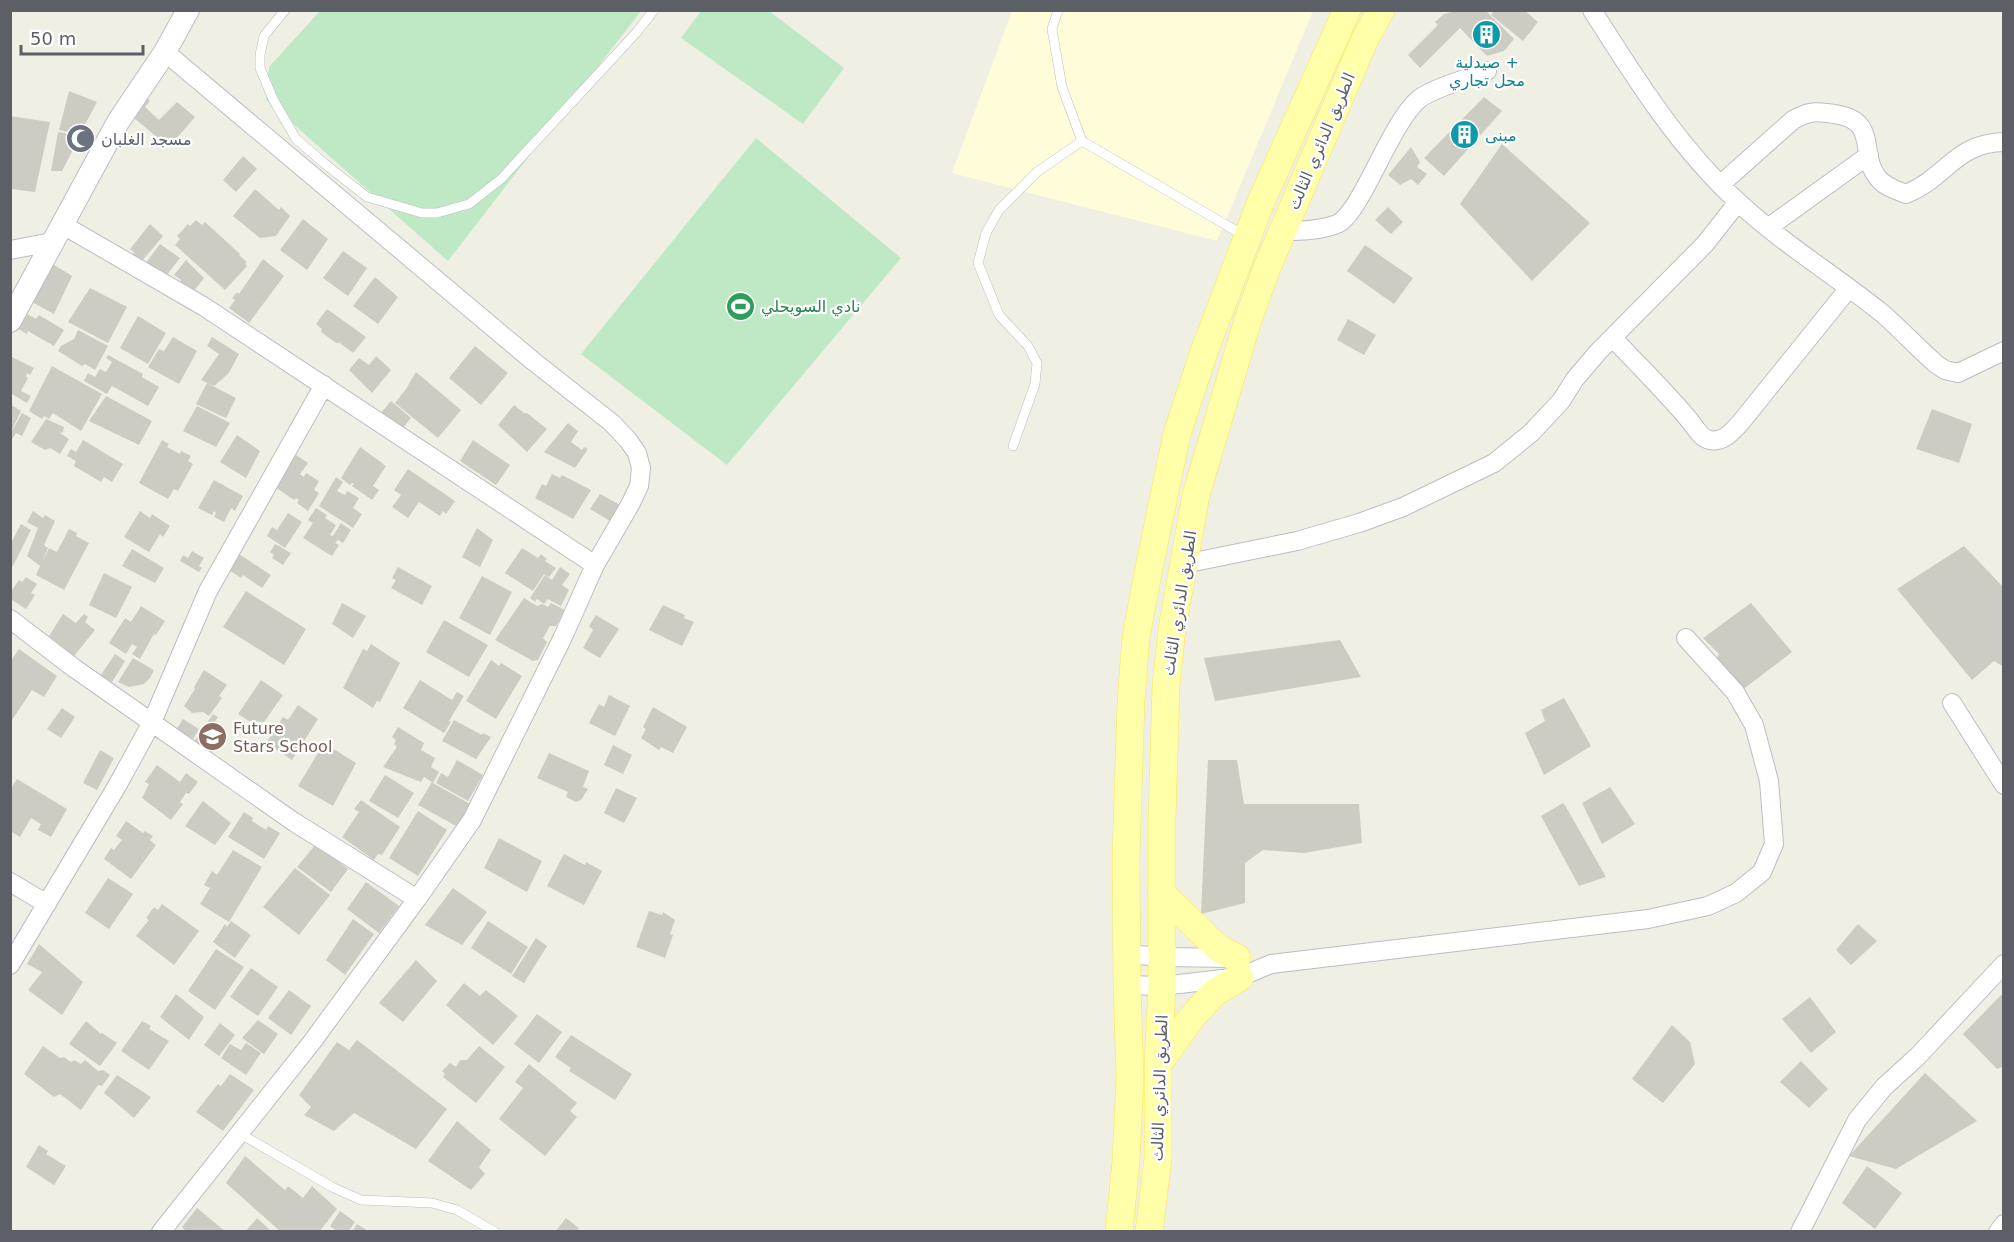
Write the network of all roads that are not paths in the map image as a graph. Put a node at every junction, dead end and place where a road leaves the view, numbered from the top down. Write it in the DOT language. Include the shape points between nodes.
graph roads {
  1 [pos="285,10"];
  2 [pos="654,10"];
  3 [pos="1058,10"];
  4 [pos="1347,10"];
  5 [pos="1381,10"];
  6 [pos="1592,10"];
  7 [pos="185,11"];
  8 [pos="165,52"];
  9 [pos="1488,71"];
  10 [pos="1082,141"];
  11 [pos="2004,142"];
  12 [pos="1869,154"];
  13 [pos="1721,184"];
  14 [pos="1738,202"];
  15 [pos="1769,227"];
  16 [pos="1283,232"];
  17 [pos="57,234"];
  18 [pos="1247,238"];
  19 [pos="10,250"];
  20 [pos="1849,288"];
  21 [pos="10,321"];
  22 [pos="1613,338"];
  23 [pos="2004,351"];
  24 [pos="324,385"];
  25 [pos="1013,446"];
  26 [pos="1184,564"];
  27 [pos="595,565"];
  28 [pos="10,619"];
  29 [pos="1686,638"];
  30 [pos="1952,703"];
  31 [pos="152,722"];
  32 [pos="2004,785"];
  33 [pos="10,882"];
  34 [pos="1161,893"];
  35 [pos="417,899"];
  36 [pos="47,904"];
  37 [pos="1126,954"];
  38 [pos="1162,957"];
  39 [pos="2004,964"];
  40 [pos="10,965"];
  41 [pos="1239,967"];
  42 [pos="1126,985"];
  43 [pos="1162,986"];
  44 [pos="1158,1064"];
  45 [pos="239,1133"];
  46 [pos="2004,1224"];
  47 [pos="161,1232"];
  48 [pos="495,1232"];
  49 [pos="1119,1232"];
  50 [pos="1149,1232"];
  51 [pos="1800,1232"];
  52 [pos="1998,1232"];
  1 -- 2 [label="lane" via="264,36 260,68 297,139 367,197 422,213 437,213 469,204 501,179"];
  3 -- 10 [label="lane" via="1052,28 1062,87"];
  4 -- 18 [label="main road, الطريق الدائري الثالث"];
  5 -- 16 [label="main road, الطريق الدائري الثالث"];
  6 -- 13 [label="street" via="1656,107"];
  7 -- 8 [label="street"];
  8 -- 17 [label="street" via="118,122"];
  8 -- 27 [label="street" via="628,440 641,468 639,486"];
  9 -- 16 [label="street" via="1421,97 1406,112 1353,208 1340,223"];
  10 -- 18 [label="lane"];
  10 -- 25 [label="lane" via="1038,172 999,210 986,233 978,263 999,315 1028,346 1037,363 1035,384"];
  11 -- 12 [label="street" via="1972,148 1922,188 1906,194 1877,177"];
  12 -- 13 [label="street" via="1860,126 1850,117 1806,113"];
  12 -- 15 [label="street"];
  13 -- 14 [label="street"];
  14 -- 15 [label="street"];
  14 -- 22 [label="street" via="1705,244"];
  15 -- 20 [label="street"];
  16 -- 26 [label="main road, الطريق الدائري الثالث" via="1244,332 1196,495"];
  17 -- 19 [label="street"];
  17 -- 21 [label="street"];
  17 -- 24 [label="street" via="204,306"];
  18 -- 37 [label="main road, الطريق الدائري الثالث" via="1203,352 1177,434 1136,637 1126,847"];
  20 -- 22 [label="street" via="1741,422 1722,439 1709,441 1701,435"];
  20 -- 23 [label="street" via="1945,370 1958,373"];
  22 -- 26 [label="street" via="1531,433 1494,463 1403,507 1359,523 1297,541"];
  24 -- 27 [label="street"];
  24 -- 31 [label="street" via="208,591"];
  26 -- 34 [label="main road, الطريق الدائري الثالث" via="1166,685"];
  27 -- 35 [label="street" via="472,820"];
  28 -- 31 [label="street"];
  29 -- 41 [label="street" via="1735,692 1754,724 1769,781 1774,844 1762,872 1736,893 1678,914"];
  30 -- 32 [label="street"];
  31 -- 35 [label="street" via="294,822"];
  31 -- 36 [label="street"];
  33 -- 36 [label="street"];
  34 -- 38 [label="main road, الطريق الدائري الثالث"];
  34 -- 41 [label="main road"];
  35 -- 45 [label="street"];
  36 -- 40 [label="street"];
  37 -- 38 [label="street"];
  37 -- 42 [label="main road, الطريق الدائري الثالث"];
  38 -- 41 [label="street"];
  38 -- 43 [label="main road, الطريق الدائري الثالث"];
  39 -- 51 [label="street" via="1857,1120"];
  41 -- 43 [label="street"];
  41 -- 44 [label="main road" via="1192,1017"];
  42 -- 43 [label="street"];
  42 -- 49 [label="main road, الطريق الدائري الثالث" via="1130,1079"];
  43 -- 44 [label="main road, الطريق الدائري الثالث"];
  44 -- 50 [label="main road, الطريق الدائري الثالث" via="1158,1158"];
  45 -- 47 [label="street"];
  45 -- 48 [label="lane" via="361,1200 432,1203 457,1210"];
  46 -- 52 [label="street"];
}
